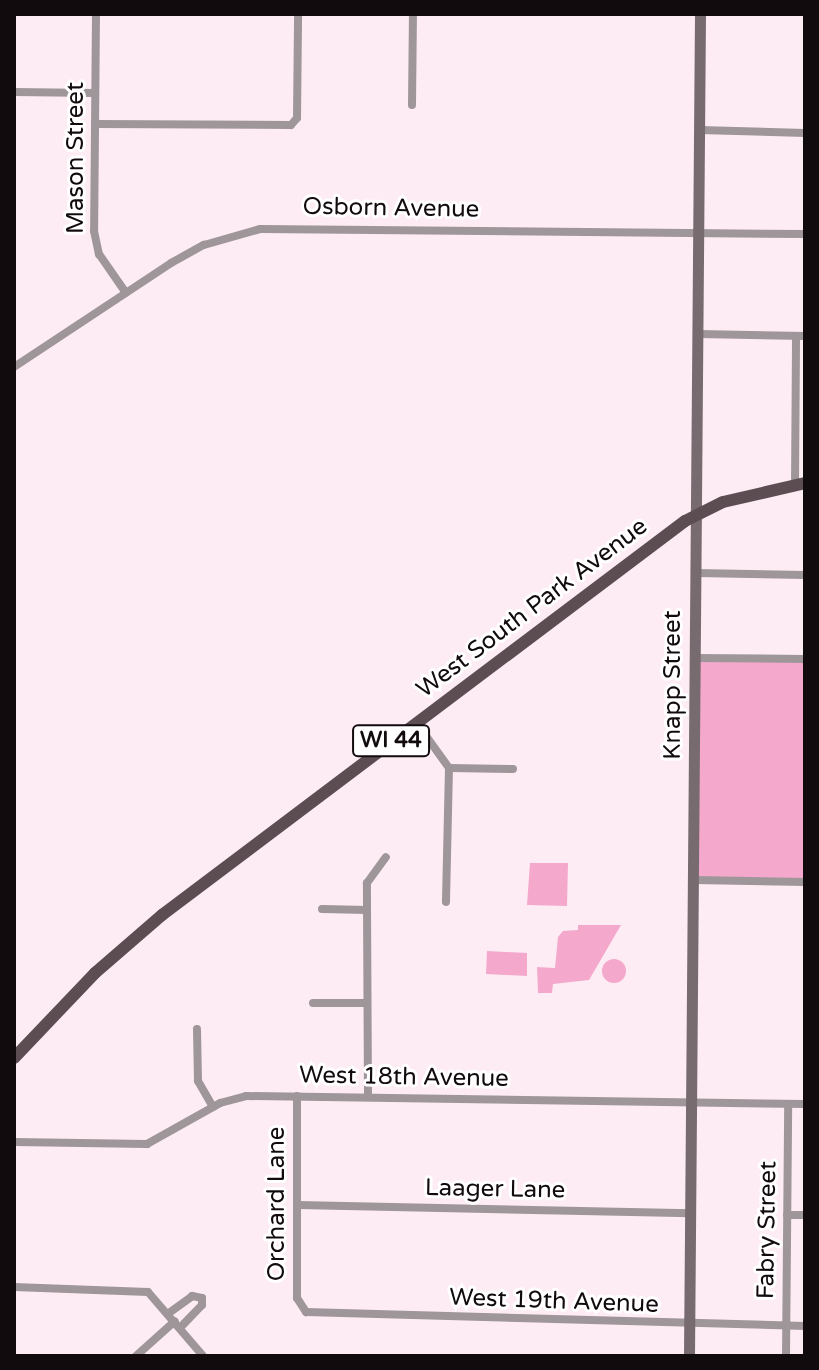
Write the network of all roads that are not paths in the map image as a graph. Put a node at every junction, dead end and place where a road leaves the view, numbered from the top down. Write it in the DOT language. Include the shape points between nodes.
graph roads {
  1 [pos="96,14"];
  2 [pos="298,14"];
  3 [pos="413,14"];
  4 [pos="700,14"];
  5 [pos="14,92"];
  6 [pos="95,93"];
  7 [pos="412,105"];
  8 [pos="95,124"];
  9 [pos="699,130"];
  10 [pos="805,133"];
  11 [pos="698,233"];
  12 [pos="805,234"];
  13 [pos="126,293"];
  14 [pos="698,334"];
  15 [pos="800,336"];
  16 [pos="14,367"];
  17 [pos="800,484"];
  18 [pos="696,514"];
  19 [pos="696,573"];
  20 [pos="805,575"];
  21 [pos="694,658"];
  22 [pos="805,659"];
  23 [pos="416,722"];
  24 [pos="449,768"];
  25 [pos="513,769"];
  26 [pos="386,857"];
  27 [pos="694,880"];
  28 [pos="805,882"];
  29 [pos="446,902"];
  30 [pos="322,909"];
  31 [pos="367,910"];
  32 [pos="313,1003"];
  33 [pos="367,1003"];
  34 [pos="197,1029"];
  35 [pos="14,1058"];
  36 [pos="297,1096"];
  37 [pos="368,1096"];
  38 [pos="691,1102"];
  39 [pos="788,1104"];
  40 [pos="805,1104"];
  41 [pos="213,1107"];
  42 [pos="14,1142"];
  43 [pos="298,1205"];
  44 [pos="691,1213"];
  45 [pos="787,1215"];
  46 [pos="805,1215"];
  47 [pos="14,1287"];
  48 [pos="303,1310"];
  49 [pos="175,1320"];
  50 [pos="690,1325"];
  51 [pos="786,1326"];
  52 [pos="805,1326"];
  53 [pos="136,1356"];
  54 [pos="203,1356"];
  55 [pos="689,1356"];
  56 [pos="786,1356"];
  1 -- 6 [label="street, Mason Street"];
  2 -- 8 [label="street" via="295,123"];
  3 -- 7 [label="street"];
  4 -- 9 [label="street, Knapp Street"];
  5 -- 6 [label="street"];
  6 -- 8 [label="street, Mason Street"];
  8 -- 13 [label="street, Mason Street" via="96,243"];
  9 -- 10 [label="street"];
  9 -- 11 [label="street, Knapp Street"];
  11 -- 12 [label="street, Osborn Avenue"];
  11 -- 13 [label="street, Osborn Avenue" via="276,227 204,245"];
  11 -- 14 [label="street, Knapp Street"];
  13 -- 16 [label="street, Osborn Avenue"];
  14 -- 15 [label="street"];
  14 -- 18 [label="street, Knapp Street"];
  15 -- 17 [label="street"];
  17 -- 18 [label="main road, West South Park Avenue / WI 44"];
  18 -- 19 [label="street, Knapp Street"];
  18 -- 23 [label="main road, West South Park Avenue / WI 44"];
  19 -- 20 [label="street"];
  19 -- 21 [label="street, Knapp Street"];
  21 -- 22 [label="street"];
  21 -- 27 [label="street, Knapp Street"];
  23 -- 24 [label="street"];
  23 -- 35 [label="main road, West South Park Avenue / WI 44" via="152,923 95,973"];
  24 -- 25 [label="street"];
  24 -- 29 [label="street"];
  26 -- 31 [label="street" via="369,877"];
  27 -- 28 [label="street"];
  27 -- 38 [label="street, Knapp Street"];
  30 -- 31 [label="street"];
  31 -- 33 [label="street"];
  32 -- 33 [label="street"];
  33 -- 37 [label="street"];
  34 -- 41 [label="street" via="198,1081"];
  36 -- 37 [label="street, West 18th Avenue"];
  36 -- 41 [label="street, West 18th Avenue" via="237,1096"];
  36 -- 43 [label="street, Orchard Lane"];
  37 -- 38 [label="street, West 18th Avenue"];
  38 -- 39 [label="street, West 18th Avenue"];
  38 -- 44 [label="street, Knapp Street"];
  39 -- 40 [label="street, West 18th Avenue"];
  39 -- 45 [label="street, Fabry Street"];
  41 -- 42 [label="street, West 18th Avenue" via="147,1144"];
  43 -- 44 [label="street, Laager Lane"];
  43 -- 48 [label="street, Orchard Lane" via="297,1298"];
  44 -- 50 [label="street, Knapp Street"];
  45 -- 46 [label="street"];
  45 -- 51 [label="street, Fabry Street"];
  47 -- 49 [label="street" via="142,1290"];
  48 -- 50 [label="street, West 19th Avenue"];
  49 -- 53 [label="street"];
  49 -- 54 [label="street"];
  50 -- 51 [label="street, West 19th Avenue"];
  50 -- 55 [label="street, Knapp Street"];
  51 -- 52 [label="street, West 19th Avenue"];
  51 -- 56 [label="street, Fabry Street"];
}
